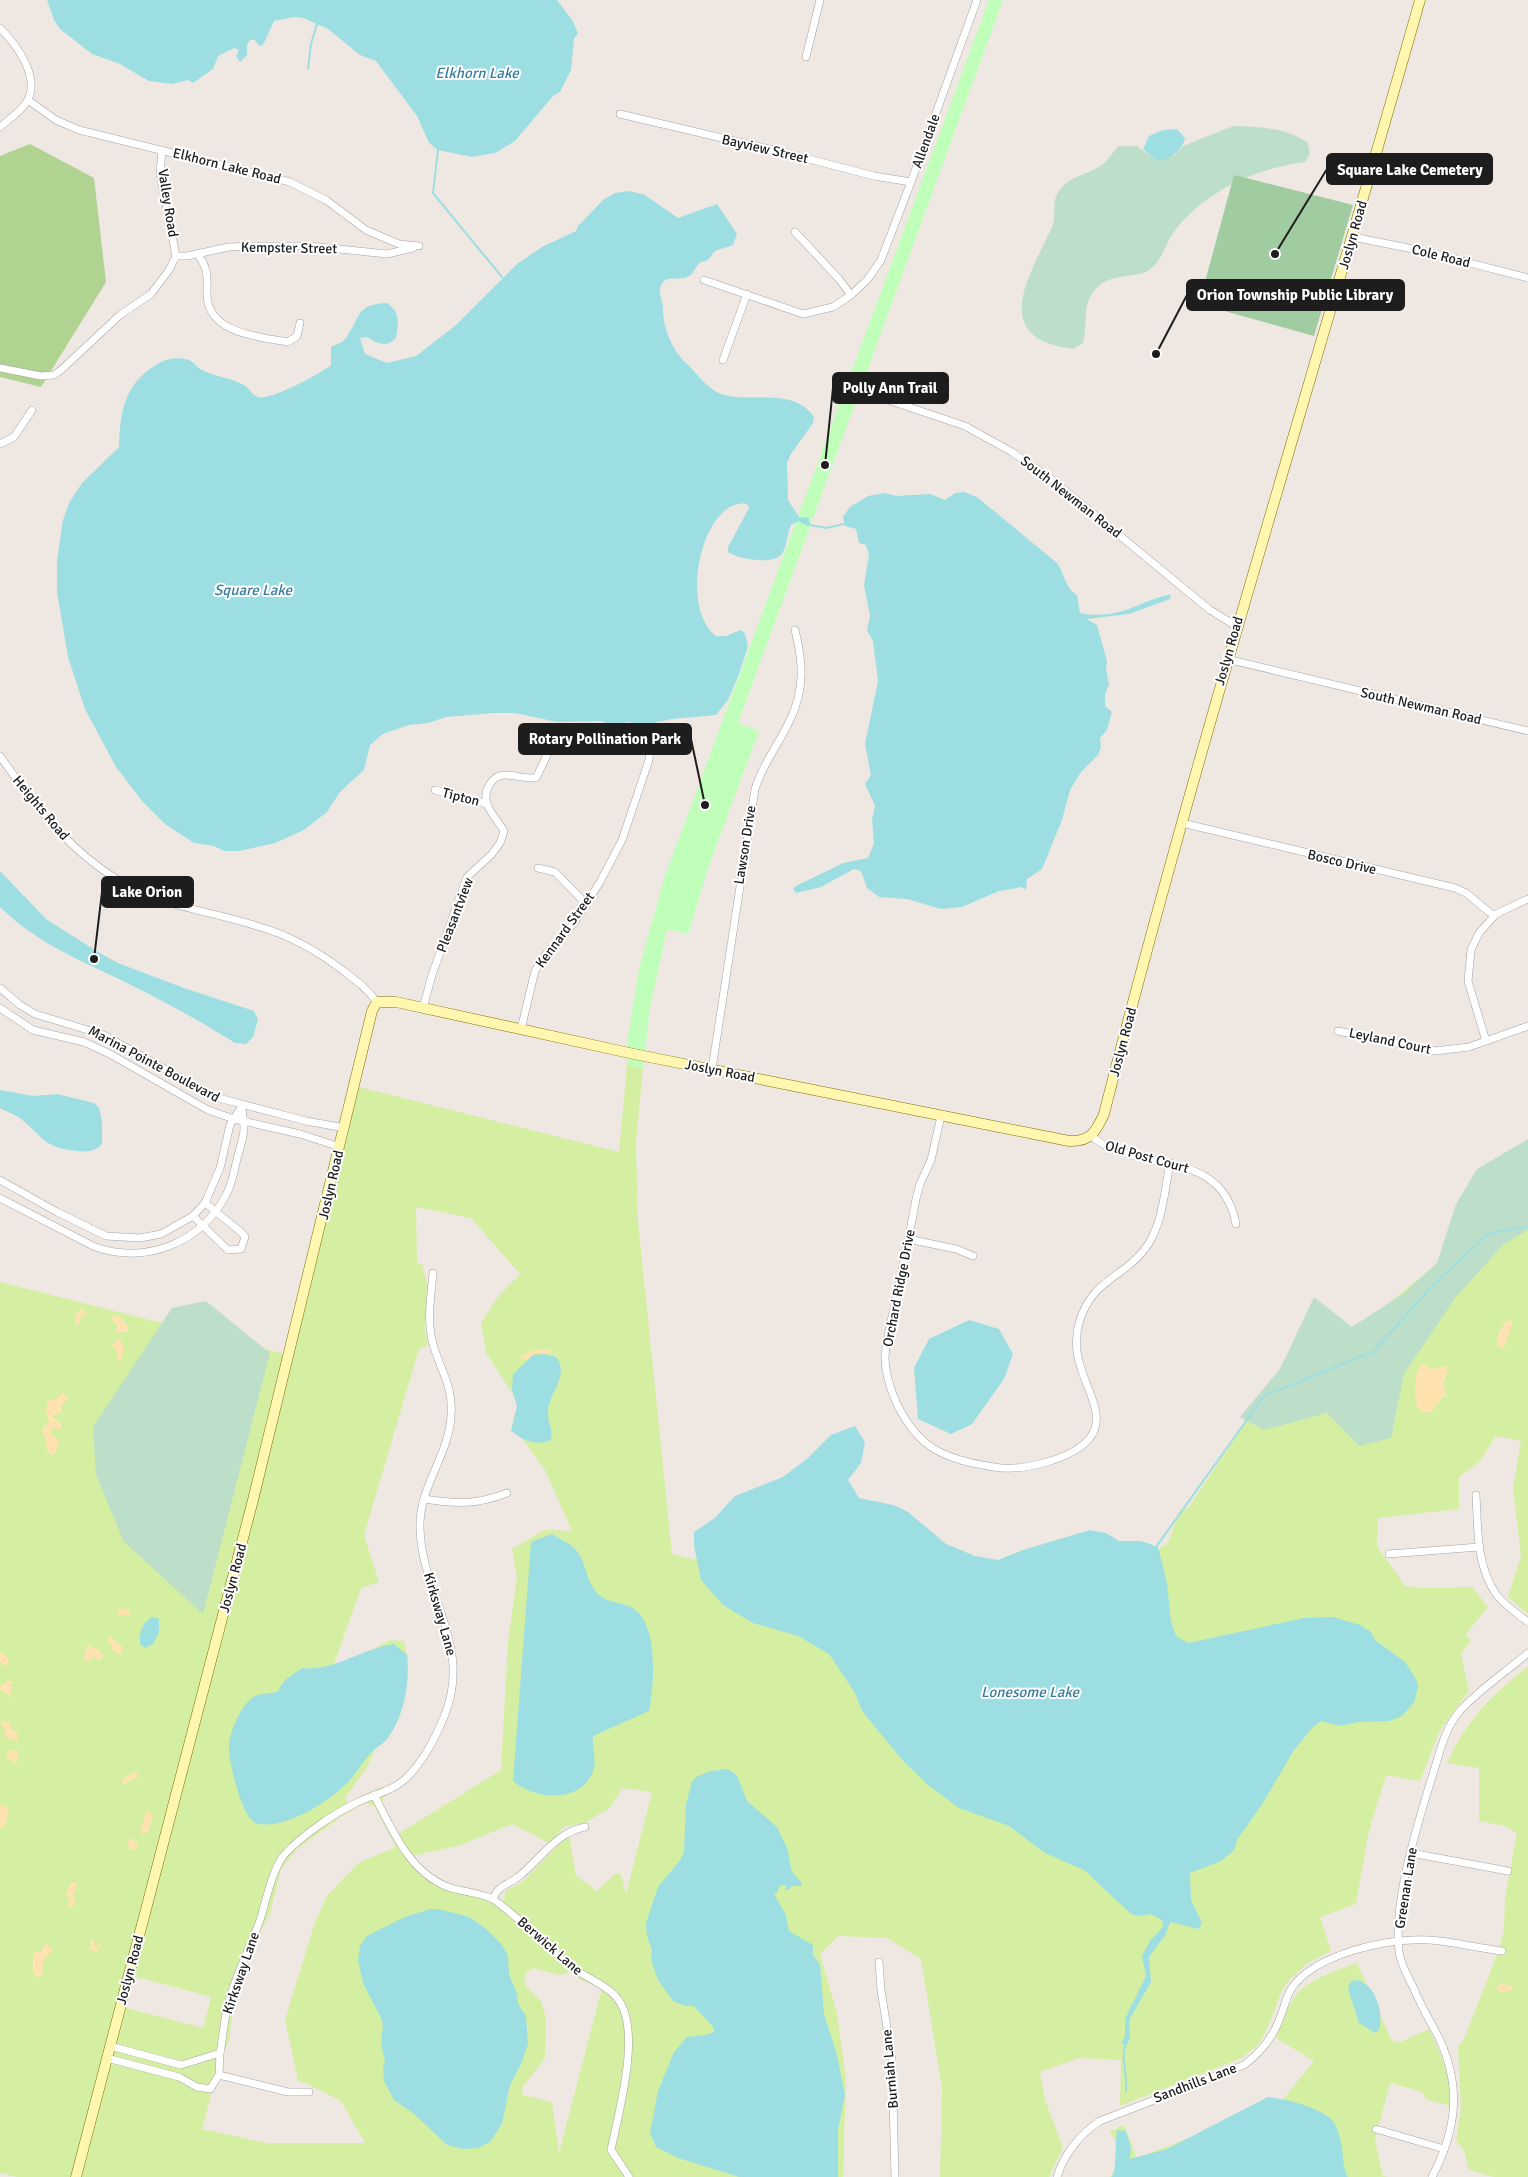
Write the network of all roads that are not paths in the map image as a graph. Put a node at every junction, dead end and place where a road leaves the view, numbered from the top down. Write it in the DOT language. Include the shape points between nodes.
graph roads {
  1 [pos="820,0"];
  2 [pos="976,0"];
  3 [pos="1420,0"];
  4 [pos="0,28"];
  5 [pos="806,58"];
  6 [pos="28,100"];
  7 [pos="620,114"];
  8 [pos="0,127"];
  9 [pos="162,150"];
  10 [pos="911,182"];
  11 [pos="795,232"];
  12 [pos="1353,237"];
  13 [pos="419,246"];
  14 [pos="198,255"];
  15 [pos="176,256"];
  16 [pos="1528,278"];
  17 [pos="704,280"];
  18 [pos="747,294"];
  19 [pos="851,295"];
  20 [pos="300,323"];
  21 [pos="723,360"];
  22 [pos="0,368"];
  23 [pos="888,400"];
  24 [pos="32,410"];
  25 [pos="0,444"];
  26 [pos="1236,626"];
  27 [pos="795,630"];
  28 [pos="1226,660"];
  29 [pos="1528,731"];
  30 [pos="0,756"];
  31 [pos="435,790"];
  32 [pos="487,804"];
  33 [pos="1182,823"];
  34 [pos="538,868"];
  35 [pos="1528,898"];
  36 [pos="586,904"];
  37 [pos="1494,916"];
  38 [pos="0,988"];
  39 [pos="377,1002"];
  40 [pos="0,1008"];
  41 [pos="423,1008"];
  42 [pos="1528,1026"];
  43 [pos="521,1029"];
  44 [pos="1338,1031"];
  45 [pos="1486,1041"];
  46 [pos="712,1069"];
  47 [pos="242,1106"];
  48 [pos="941,1116"];
  49 [pos="234,1119"];
  50 [pos="242,1121"];
  51 [pos="344,1128"];
  52 [pos="1091,1136"];
  53 [pos="340,1147"];
  54 [pos="1170,1163"];
  55 [pos="0,1180"];
  56 [pos="0,1198"];
  57 [pos="205,1203"];
  58 [pos="216,1212"];
  59 [pos="193,1216"];
  60 [pos="1236,1224"];
  61 [pos="202,1226"];
  62 [pos="908,1239"];
  63 [pos="973,1256"];
  64 [pos="432,1273"];
  65 [pos="507,1493"];
  66 [pos="1476,1495"];
  67 [pos="424,1500"];
  68 [pos="1479,1547"];
  69 [pos="1389,1554"];
  70 [pos="1528,1622"];
  71 [pos="1528,1653"];
  72 [pos="374,1795"];
  73 [pos="585,1827"];
  74 [pos="1411,1853"];
  75 [pos="1508,1871"];
  76 [pos="493,1899"];
  77 [pos="1399,1942"];
  78 [pos="1502,1952"];
  79 [pos="878,1962"];
  80 [pos="110,2046"];
  81 [pos="220,2053"];
  82 [pos="107,2058"];
  83 [pos="220,2075"];
  84 [pos="309,2092"];
  85 [pos="1376,2129"];
  86 [pos="1444,2149"];
  87 [pos="76,2177"];
  88 [pos="629,2177"];
  89 [pos="895,2177"];
  90 [pos="1057,2177"];
  91 [pos="1432,2177"];
  1 -- 5 [label="street"];
  2 -- 10 [label="street, Allendale"];
  3 -- 12 [label="street, Joslyn Road"];
  4 -- 6 [label="street" via="18,48 24,62 30,79"];
  6 -- 8 [label="street"];
  6 -- 9 [label="street, Elkhorn Lake Road" via="56,120 79,130"];
  7 -- 10 [label="street, Bayview Street" via="874,176"];
  9 -- 13 [label="street, Elkhorn Lake Road" via="290,182 326,200 352,222 378,236 399,244"];
  9 -- 15 [label="street, Valley Road" via="160,173"];
  10 -- 19 [label="street, Allendale" via="881,260"];
  11 -- 19 [label="street"];
  12 -- 16 [label="street, Cole Road"];
  12 -- 26 [label="street, Joslyn Road"];
  13 -- 14 [label="street, Kempster Street" via="387,254 310,246 252,246 229,247"];
  14 -- 15 [label="street, Kempster Street"];
  14 -- 20 [label="street" via="208,274 208,305 234,331 288,342 297,336"];
  15 -- 22 [label="street" via="151,294 120,315 54,375 41,376"];
  17 -- 18 [label="street, Allendale"];
  18 -- 19 [label="street, Allendale" via="803,314 827,309"];
  18 -- 21 [label="street"];
  23 -- 26 [label="street, South Newman Road" via="965,426 1012,452 1051,479 1210,610"];
  24 -- 25 [label="street" via="14,437"];
  26 -- 28 [label="street, Joslyn Road"];
  27 -- 46 [label="street, Lawson Drive" via="802,671 799,696 755,789"];
  28 -- 29 [label="street, South Newman Road"];
  28 -- 33 [label="street, Joslyn Road"];
  30 -- 39 [label="street, Heights Road" via="61,834 90,860 126,885 198,912 261,927 287,938 335,965 366,988"];
  31 -- 32 [label="street, Tipton"];
  32 -- 36 [label="street, Kennard Street" via="490,782 506,775 536,778 549,751 567,741 590,746 645,744 650,750 649,760 622,840"];
  32 -- 41 [label="street, Pleasantview" via="504,831 491,855 467,876"];
  33 -- 37 [label="street, Bosco Drive" via="1455,888"];
  33 -- 52 [label="street, Joslyn Road" via="1104,1114"];
  34 -- 36 [label="street" via="555,872"];
  35 -- 37 [label="street"];
  36 -- 43 [label="street, Kennard Street" via="535,971"];
  37 -- 45 [label="street" via="1471,950 1468,981"];
  38 -- 47 [label="street, Marina Pointe Boulevard" via="35,1014 104,1035 203,1092"];
  39 -- 41 [label="street, Joslyn Road" via="388,1000"];
  39 -- 51 [label="street, Joslyn Road" via="372,1011"];
  40 -- 49 [label="street, Marina Pointe Boulevard" via="33,1030 84,1042 208,1110"];
  41 -- 43 [label="street, Joslyn Road"];
  42 -- 45 [label="street, Leyland Court"];
  43 -- 46 [label="street, Joslyn Road"];
  44 -- 45 [label="street, Leyland Court" via="1435,1051 1469,1047"];
  46 -- 48 [label="street, Joslyn Road"];
  47 -- 49 [label="street"];
  47 -- 50 [label="street"];
  47 -- 51 [label="street, Marina Pointe Boulevard"];
  48 -- 52 [label="street, Joslyn Road" via="1069,1141"];
  48 -- 62 [label="street, Orchard Ridge Drive" via="931,1160 920,1184"];
  49 -- 50 [label="street, Marina Pointe Boulevard"];
  49 -- 57 [label="street" via="220,1168"];
  50 -- 53 [label="street, Marina Pointe Boulevard"];
  50 -- 58 [label="street" via="244,1128 234,1172 227,1194"];
  51 -- 53 [label="street, Joslyn Road"];
  52 -- 54 [label="street, Old Post Court" via="1112,1150"];
  53 -- 80 [label="street, Joslyn Road" via="253,1500"];
  54 -- 60 [label="street, Old Post Court" via="1191,1168 1222,1190 1234,1212"];
  54 -- 62 [label="street, Orchard Ridge Drive" via="1159,1217 1149,1243 1131,1263 1097,1288 1083,1310 1078,1326 1078,1360 1096,1414 1094,1431 1072,1452 1034,1466 1006,1469 958,1459 931,1448 909,1428 892,1393 885,1360"];
  55 -- 59 [label="street" via="106,1236 140,1238 161,1234"];
  56 -- 61 [label="street" via="111,1252 143,1254 165,1248"];
  57 -- 58 [label="street"];
  57 -- 59 [label="street"];
  58 -- 61 [label="street"];
  58 -- 61 [label="street" via="242,1232 245,1237 240,1249 228,1250"];
  59 -- 61 [label="street"];
  62 -- 63 [label="street"];
  64 -- 67 [label="street, Kirksway Lane" via="429,1322 434,1349 446,1378 452,1415 442,1457"];
  65 -- 67 [label="street" via="486,1501 464,1504"];
  66 -- 68 [label="street"];
  67 -- 72 [label="street, Kirksway Lane" via="420,1525 422,1549 450,1644 454,1662 453,1681 445,1713 420,1763 403,1781"];
  68 -- 69 [label="street"];
  68 -- 70 [label="street" via="1486,1576 1495,1593"];
  71 -- 74 [label="street, Greenan Lane" via="1459,1712 1444,1735"];
  72 -- 76 [label="street, Berwick Lane" via="408,1855 432,1880"];
  72 -- 81 [label="street, Kirksway Lane" via="328,1820 282,1857 230,1999"];
  73 -- 76 [label="street" via="564,1835 518,1877 497,1889"];
  74 -- 75 [label="street"];
  74 -- 77 [label="street, Greenan Lane" via="1399,1919"];
  76 -- 88 [label="street, Berwick Lane" via="571,1966 618,1998 625,2015 628,2061 612,2150"];
  77 -- 78 [label="street, Sandhills Lane" via="1430,1940"];
  77 -- 86 [label="street, Greenan Lane" via="1401,1958 1452,2071 1455,2100"];
  77 -- 90 [label="street, Sandhills Lane" via="1340,1956 1310,1970 1291,1990 1260,2053 1244,2065 1100,2121 1068,2154"];
  79 -- 89 [label="street, Burniah Lane" via="892,2059"];
  80 -- 81 [label="street" via="180,2066"];
  80 -- 82 [label="street, Joslyn Road"];
  81 -- 83 [label="street, Kirksway Lane"];
  82 -- 83 [label="street" via="179,2077 197,2087 210,2089"];
  82 -- 87 [label="street, Joslyn Road"];
  83 -- 84 [label="street" via="288,2092"];
  85 -- 86 [label="street"];
  86 -- 91 [label="street, Greenan Lane"];
}
